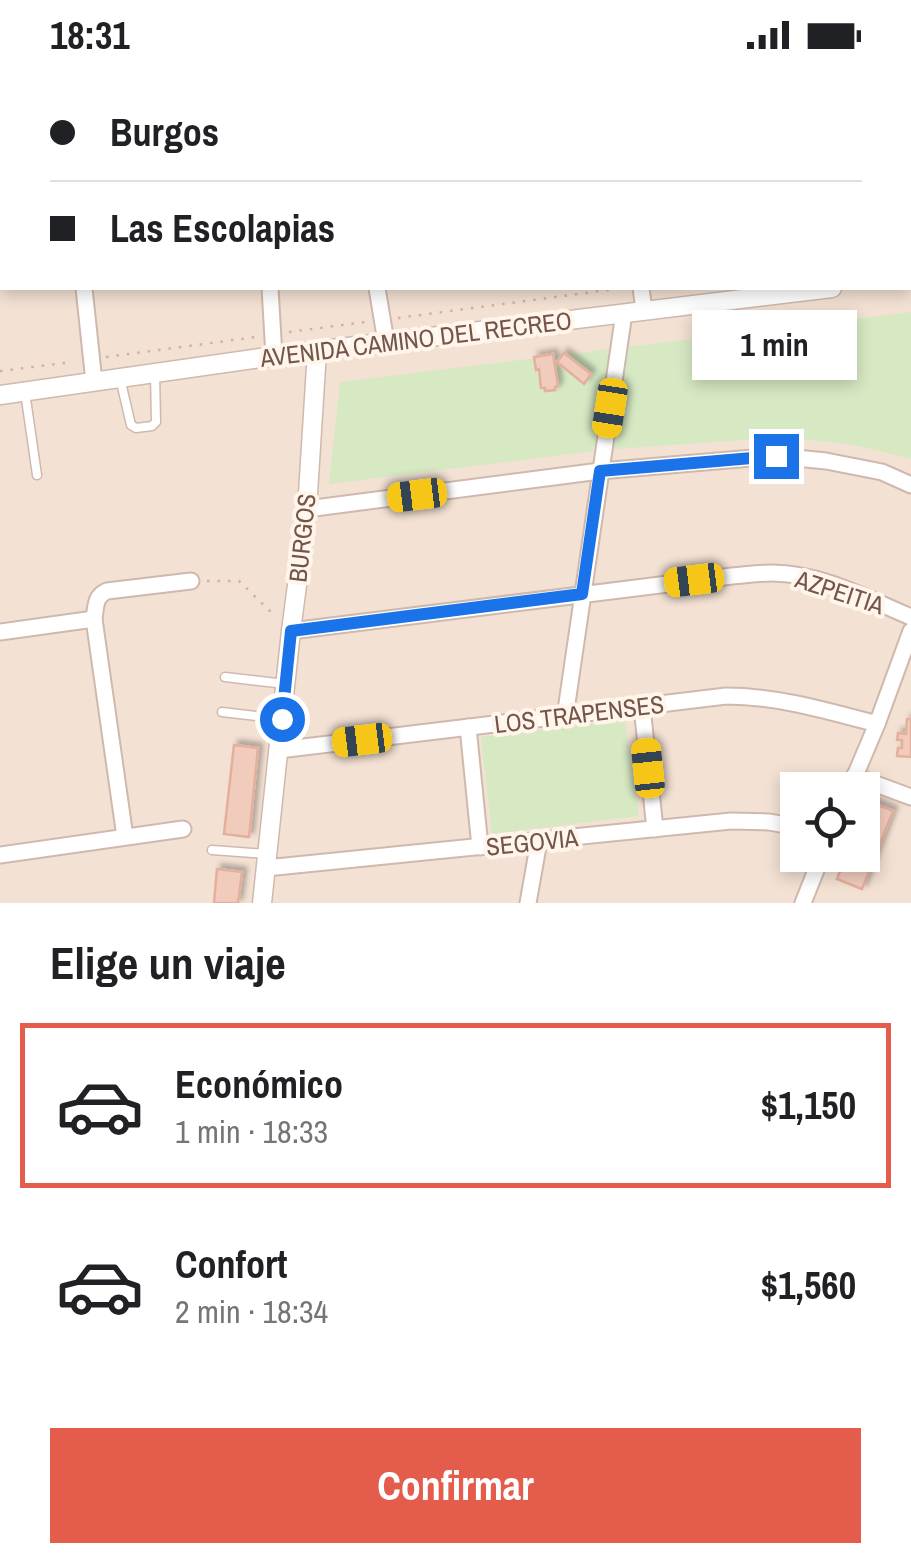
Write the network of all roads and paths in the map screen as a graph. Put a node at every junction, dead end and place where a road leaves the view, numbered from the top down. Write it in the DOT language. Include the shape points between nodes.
graph roads {
  1 [pos="84,290"];
  2 [pos="270,290"];
  3 [pos="377,290"];
  4 [pos="614,290"];
  5 [pos="641,290"];
  6 [pos="791,290"];
  7 [pos="750,292"];
  8 [pos="644,310"];
  9 [pos="624,312"];
  10 [pos="382,320"];
  11 [pos="272,334"];
  12 [pos="386,342"];
  13 [pos="317,351"];
  14 [pos="274,356"];
  15 [pos="92,359"];
  16 [pos="0,371"];
  17 [pos="155,373"];
  18 [pos="120,378"];
  19 [pos="94,382"];
  20 [pos="25,392"];
  21 [pos="0,395"];
  22 [pos="600,471"];
  23 [pos="37,475"];
  24 [pos="911,485"];
  25 [pos="307,510"];
  26 [pos="191,581"];
  27 [pos="582,594"];
  28 [pos="911,617"];
  29 [pos="94,619"];
  30 [pos="291,631"];
  31 [pos="0,632"];
  32 [pos="911,632"];
  33 [pos="225,677"];
  34 [pos="286,684"];
  35 [pos="642,706"];
  36 [pos="222,712"];
  37 [pos="565,716"];
  38 [pos="282,719"];
  39 [pos="878,724"];
  40 [pos="468,727"];
  41 [pos="279,750"];
  42 [pos="857,772"];
  43 [pos="880,790"];
  44 [pos="911,797"];
  45 [pos="780,825"];
  46 [pos="183,829"];
  47 [pos="655,829"];
  48 [pos="125,837"];
  49 [pos="539,841"];
  50 [pos="480,847"];
  51 [pos="212,850"];
  52 [pos="0,855"];
  53 [pos="267,861"];
  54 [pos="815,872"];
  55 [pos="262,903"];
  56 [pos="528,903"];
  57 [pos="803,903"];
  1 -- 15 [label="street"];
  2 -- 11 [label="street"];
  3 -- 10 [label="street"];
  4 -- 10 [label="path"];
  5 -- 8 [label="street"];
  6 -- 7 [label="street, AVENIDA CAMINO DEL RECREO"];
  7 -- 8 [label="street, AVENIDA CAMINO DEL RECREO"];
  8 -- 9 [label="street, AVENIDA CAMINO DEL RECREO"];
  9 -- 12 [label="street, AVENIDA CAMINO DEL RECREO"];
  9 -- 22 [label="street"];
  10 -- 11 [label="path"];
  10 -- 12 [label="street"];
  11 -- 14 [label="street"];
  11 -- 15 [label="path"];
  12 -- 13 [label="street, AVENIDA CAMINO DEL RECREO"];
  13 -- 14 [label="street, AVENIDA CAMINO DEL RECREO"];
  13 -- 25 [label="street, BURGOS"];
  14 -- 17 [label="street, AVENIDA CAMINO DEL RECREO"];
  15 -- 16 [label="path"];
  15 -- 19 [label="street"];
  17 -- 18 [label="street, AVENIDA CAMINO DEL RECREO"];
  17 -- 18 [label="lane" via="152,426 131,424"];
  18 -- 19 [label="street, AVENIDA CAMINO DEL RECREO"];
  19 -- 20 [label="street, AVENIDA CAMINO DEL RECREO"];
  20 -- 21 [label="street, AVENIDA CAMINO DEL RECREO"];
  20 -- 23 [label="lane"];
  22 -- 24 [label="street" via="788,456 882,472"];
  22 -- 25 [label="street"];
  22 -- 27 [label="street"];
  25 -- 30 [label="street, BURGOS"];
  26 -- 29 [label="street" via="107,591 96,600"];
  26 -- 30 [label="path" via="239,582"];
  27 -- 28 [label="street, AZPEITIA" via="775,572 842,588"];
  27 -- 30 [label="street, AZPEITIA"];
  27 -- 37 [label="street"];
  29 -- 31 [label="street"];
  29 -- 48 [label="street"];
  30 -- 34 [label="street, BURGOS"];
  32 -- 39 [label="street"];
  33 -- 34 [label="lane"];
  34 -- 38 [label="street, BURGOS"];
  35 -- 37 [label="street, LOS TRAPENSES"];
  35 -- 39 [label="street, LOS TRAPENSES" via="750,696"];
  35 -- 47 [label="street"];
  36 -- 38 [label="lane"];
  37 -- 40 [label="street, LOS TRAPENSES"];
  38 -- 41 [label="street, BURGOS"];
  39 -- 42 [label="street"];
  40 -- 41 [label="street, LOS TRAPENSES"];
  40 -- 50 [label="street"];
  41 -- 53 [label="street, BURGOS"];
  43 -- 44 [label="street"];
  45 -- 47 [label="street, SEGOVIA"];
  46 -- 48 [label="street"];
  47 -- 49 [label="street, SEGOVIA"];
  48 -- 52 [label="street"];
  49 -- 50 [label="street, SEGOVIA"];
  49 -- 56 [label="street"];
  50 -- 53 [label="street, SEGOVIA"];
  51 -- 53 [label="lane"];
  53 -- 55 [label="street, BURGOS"];
  54 -- 57 [label="street"];
}
